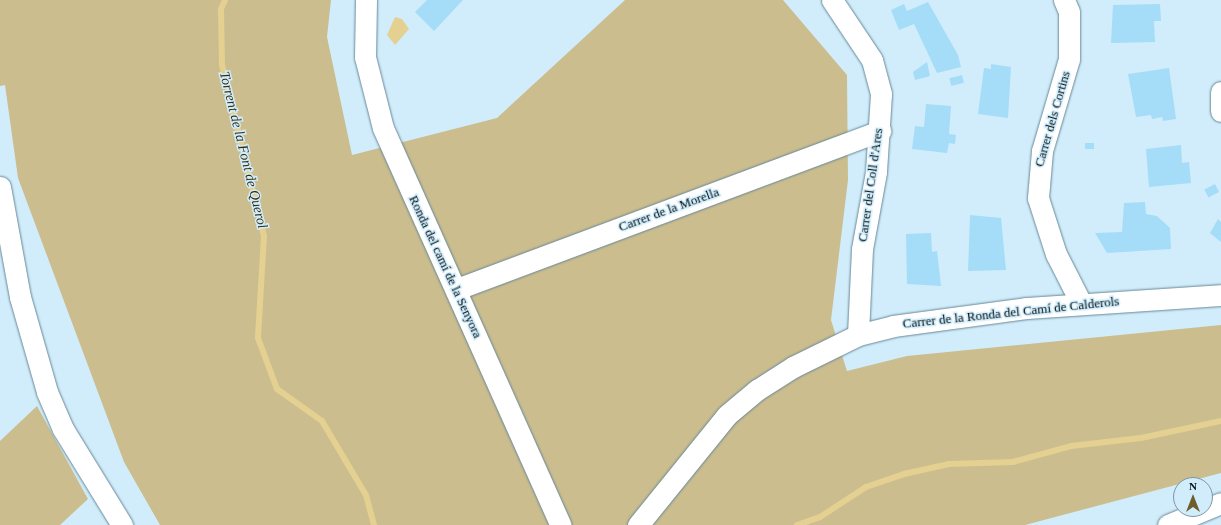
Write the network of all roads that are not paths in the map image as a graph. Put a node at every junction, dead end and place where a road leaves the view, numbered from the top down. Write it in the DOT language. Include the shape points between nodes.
graph roads {
  1 [pos="366,0"];
  2 [pos="832,0"];
  3 [pos="1064,0"];
  4 [pos="1221,92"];
  5 [pos="1221,111"];
  6 [pos="880,131"];
  7 [pos="0,187"];
  8 [pos="457,289"];
  9 [pos="1221,295"];
  10 [pos="1081,303"];
  11 [pos="858,335"];
  12 [pos="1221,503"];
  13 [pos="122,525"];
  14 [pos="561,525"];
  15 [pos="638,525"];
  16 [pos="1168,525"];
  1 -- 8 [label="street, Ronda del camí de la Senyora" via="365,57 383,128"];
  2 -- 6 [label="street, Carrer del Coll d'Ares" via="872,60 880,94"];
  3 -- 10 [label="street, Carrer dels Cortins" via="1070,12 1070,59 1042,151 1038,198 1056,254"];
  4 -- 5 [label="street"];
  6 -- 8 [label="street, Carrer de la Morella"];
  6 -- 11 [label="street, Carrer del Coll d'Ares" via="862,248"];
  7 -- 13 [label="street" via="20,297 47,392 64,429"];
  8 -- 14 [label="street, Ronda del camí de la Senyora"];
  9 -- 10 [label="street, Carrer de la Ronda del Camí de Calderols"];
  10 -- 11 [label="street, Carrer de la Ronda del Camí de Calderols" via="961,316"];
  11 -- 15 [label="street, Carrer de la Ronda del Camí de Calderols" via="793,367 733,410 705,439"];
  12 -- 16 [label="street"];
}
